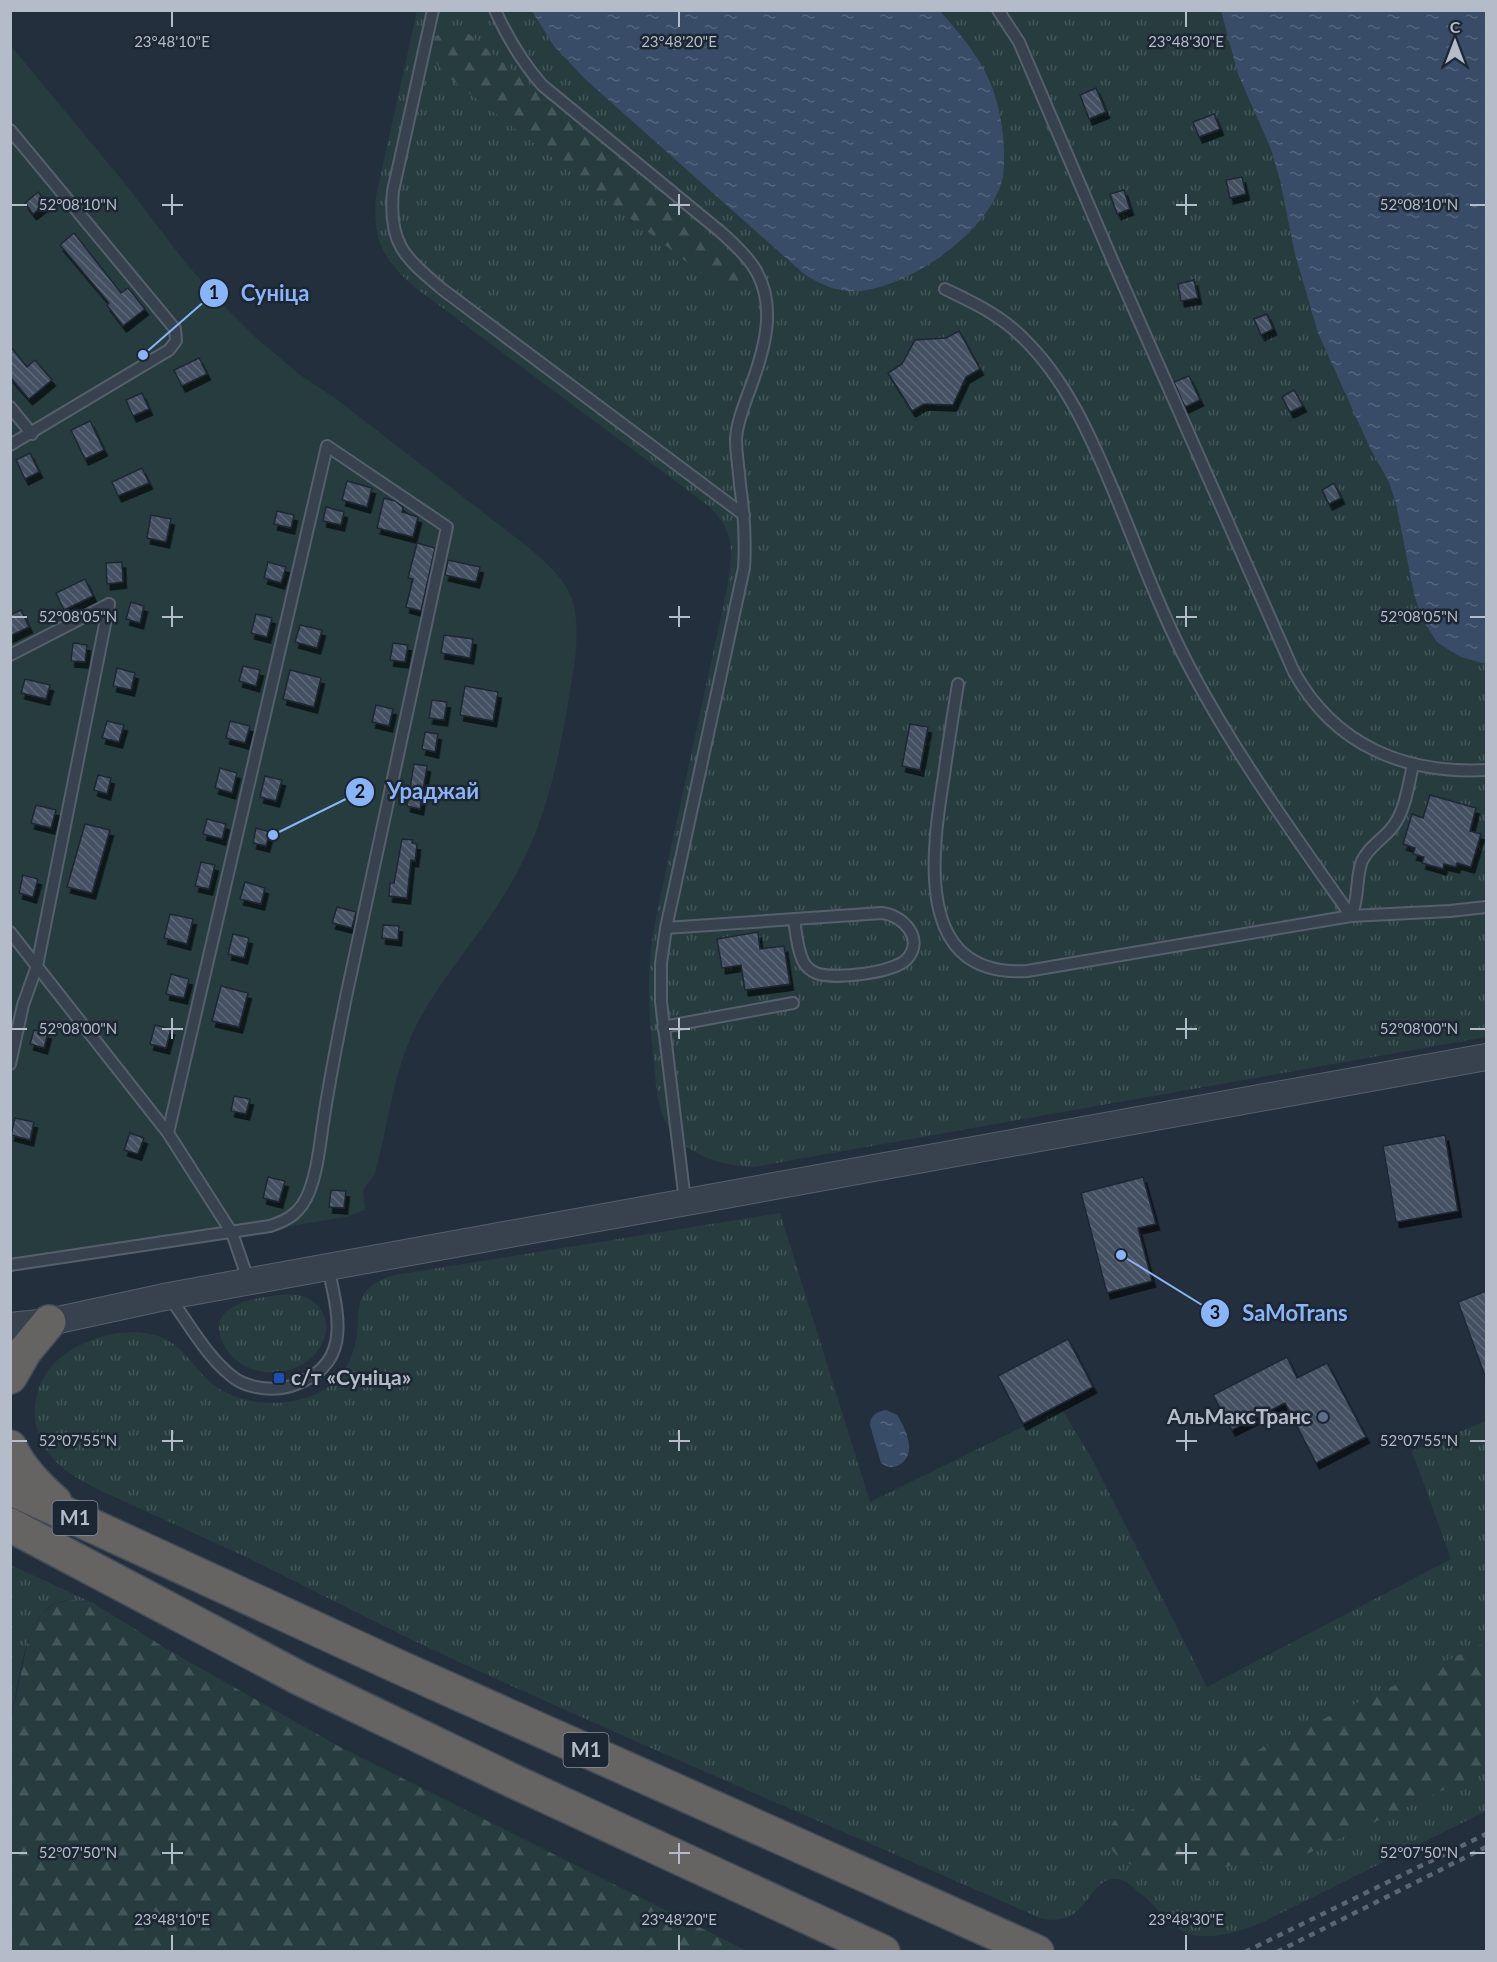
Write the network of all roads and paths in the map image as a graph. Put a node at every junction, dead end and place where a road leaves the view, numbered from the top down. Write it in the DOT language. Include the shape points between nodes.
graph roads {
  1 [pos="433,10"];
  2 [pos="495,10"];
  3 [pos="998,10"];
  4 [pos="10,130"];
  5 [pos="945,289"];
  6 [pos="10,407"];
  7 [pos="32,434"];
  8 [pos="10,445"];
  9 [pos="744,515"];
  10 [pos="10,655"];
  11 [pos="958,684"];
  12 [pos="1413,765"];
  13 [pos="1486,770"];
  14 [pos="1486,907"];
  15 [pos="1351,916"];
  16 [pos="794,920"];
  17 [pos="666,928"];
  18 [pos="10,932"];
  19 [pos="37,966"];
  20 [pos="794,1003"];
  21 [pos="23,1005"];
  22 [pos="10,1012"];
  23 [pos="663,1027"];
  24 [pos="1486,1057"];
  25 [pos="10,1064"];
  26 [pos="168,1133"];
  27 [pos="685,1201"];
  28 [pos="232,1233"];
  29 [pos="10,1265"];
  30 [pos="328,1267"];
  31 [pos="249,1282"];
  32 [pos="169,1296"];
  33 [pos="49,1322"];
  34 [pos="10,1326"];
  35 [pos="10,1377"];
  36 [pos="10,1447"];
  37 [pos="10,1488"];
  38 [pos="72,1517"];
  39 [pos="10,1525"];
  40 [pos="1035,1951"];
  41 [pos="883,1952"];
  1 -- 9 [label="lane" via="393,191 394,234 404,254 442,289"];
  2 -- 9 [label="lane" via="522,63 542,85 722,232 754,267 763,286 767,331 736,438"];
  3 -- 12 [label="lane" via="1019,42 1303,689 1328,717 1360,742"];
  4 -- 7 [label="lane" via="175,329 176,341 169,350"];
  5 -- 15 [label="lane" via="972,301 1021,336 1059,383 1097,452 1169,624 1212,708 1248,769"];
  6 -- 7 [label="lane"];
  7 -- 8 [label="lane"];
  9 -- 17 [label="lane" via="744,568"];
  10 -- 19 [label="lane" via="109,604"];
  11 -- 15 [label="lane" via="936,827 934,876 948,934 972,961 990,970 1027,971"];
  12 -- 13 [label="lane"];
  12 -- 15 [label="lane" via="1397,821 1363,860 1358,898"];
  14 -- 15 [label="lane"];
  16 -- 16 [label="lane" via="892,914 907,925 911,952 907,959 889,969 840,976 816,973 803,962"];
  16 -- 17 [label="lane"];
  17 -- 23 [label="lane" via="660,982"];
  18 -- 19 [label="lane"];
  19 -- 21 [label="lane"];
  19 -- 26 [label="lane"];
  20 -- 23 [label="lane"];
  21 -- 22 [label="lane"];
  21 -- 25 [label="lane"];
  23 -- 27 [label="lane"];
  24 -- 27 [label="street"];
  26 -- 28 [label="lane"];
  26 -- 28 [label="lane" via="327,446 447,527 339,1029 314,1177 303,1206 294,1216 270,1226"];
  27 -- 30 [label="street"];
  28 -- 29 [label="lane"];
  28 -- 31 [label="lane"];
  30 -- 31 [label="street"];
  30 -- 32 [label="lane" via="338,1315 336,1348 319,1373 284,1389 254,1387 226,1371"];
  31 -- 32 [label="street"];
  32 -- 33 [label="street"];
  33 -- 34 [label="street"];
  33 -- 35 [label="highway"];
  36 -- 38 [label="highway" via="29,1476"];
  37 -- 38 [label="highway, М1"];
  38 -- 40 [label="highway, М1"];
  39 -- 41 [label="highway, М1" via="299,1678"];
}
